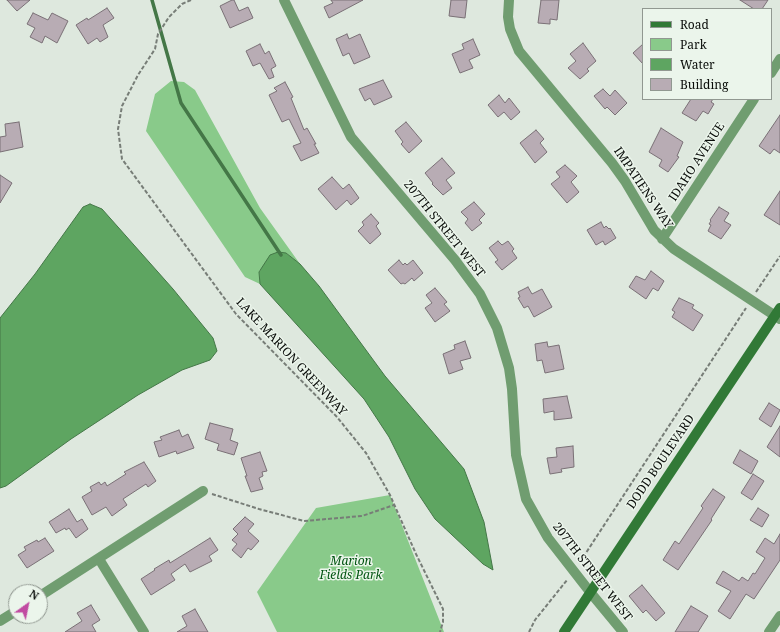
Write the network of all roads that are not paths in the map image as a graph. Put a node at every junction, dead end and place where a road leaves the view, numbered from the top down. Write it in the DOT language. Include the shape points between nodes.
graph roads {
  1 [pos="284,0"];
  2 [pos="509,0"];
  3 [pos="780,59"];
  4 [pos="772,71"];
  5 [pos="753,100"];
  6 [pos="662,239"];
  7 [pos="778,314"];
  8 [pos="203,491"];
  9 [pos="98,559"];
  10 [pos="48,591"];
  11 [pos="590,592"];
  12 [pos="780,616"];
  13 [pos="144,632"];
  14 [pos="564,632"];
  15 [pos="623,632"];
  16 [pos="769,632"];
  1 -- 11 [label="street, 207TH STREET WEST" via="350,137 468,276 488,309 497,328 509,368 516,455 524,492 539,525"];
  2 -- 6 [label="street, IMPATIENS WAY" via="510,29 519,51 612,163"];
  3 -- 4 [label="street"];
  5 -- 6 [label="street, IDAHO AVENUE"];
  6 -- 7 [label="street, IMPATIENS WAY" via="751,300"];
  7 -- 11 [label="main road, DODD BOULEVARD"];
  8 -- 9 [label="street"];
  9 -- 10 [label="street"];
  9 -- 13 [label="street"];
  11 -- 14 [label="main road, DODD BOULEVARD"];
  11 -- 15 [label="street, 207TH STREET WEST"];
  12 -- 16 [label="street"];
}
